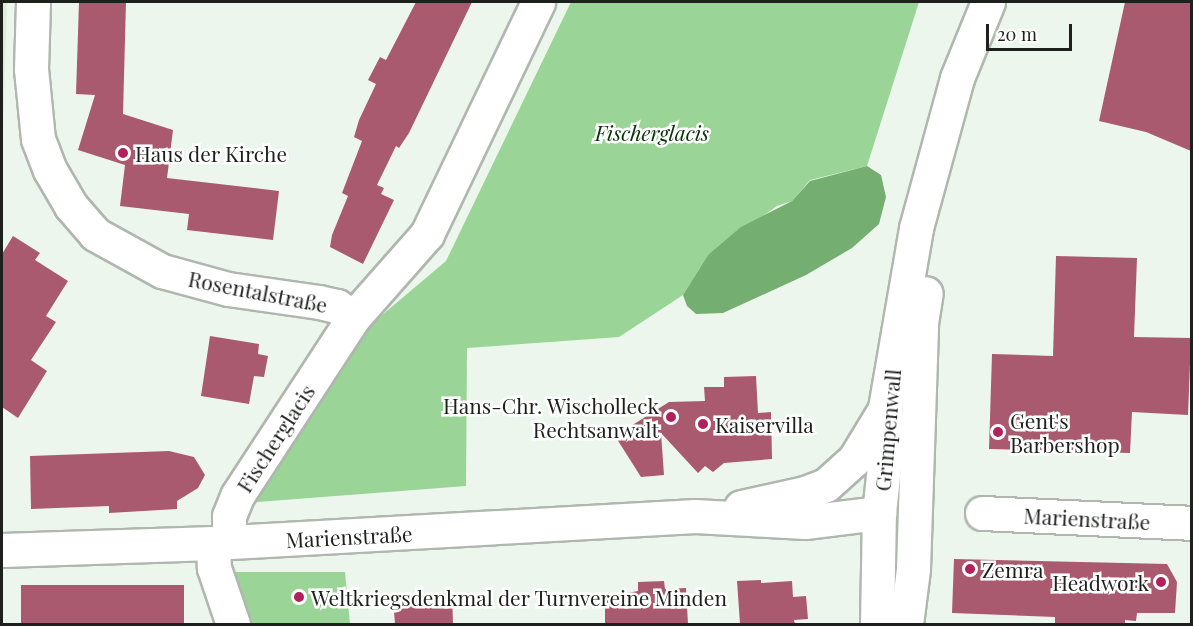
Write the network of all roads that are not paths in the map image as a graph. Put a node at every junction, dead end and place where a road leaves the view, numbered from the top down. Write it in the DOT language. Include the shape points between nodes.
graph roads {
  1 [pos="33,2"];
  2 [pos="538,2"];
  3 [pos="988,2"];
  4 [pos="1011,2"];
  5 [pos="353,318"];
  6 [pos="885,408"];
  7 [pos="916,470"];
  8 [pos="879,513"];
  9 [pos="982,513"];
  10 [pos="695,516"];
  11 [pos="1191,524"];
  12 [pos="221,543"];
  13 [pos="2,550"];
  14 [pos="233,624"];
  15 [pos="877,624"];
  16 [pos="906,624"];
  1 -- 5 [label="street, Rosentalstraße" via="31,69 38,139 71,206 95,234 162,271 228,289 337,306"];
  2 -- 5 [label="street, Fischerglacis" via="427,234"];
  3 -- 6 [label="street, Grimpenwall" via="957,78 928,177"];
  4 -- 7 [label="street, Grimpenwall" via="965,124 936,237 921,323"];
  5 -- 12 [label="street, Fischerglacis" via="237,496"];
  6 -- 8 [label="street, Grimpenwall" via="888,438"];
  6 -- 10 [label="street, Marienstraße" via="854,460 826,485 783,499"];
  7 -- 8 [label="street, Grimpenwall"];
  7 -- 16 [label="street" via="913,569"];
  8 -- 10 [label="street, Marienstraße" via="805,522"];
  8 -- 15 [label="street"];
  9 -- 11 [label="street, Marienstraße"];
  10 -- 12 [label="street, Marienstraße"];
  12 -- 13 [label="street, Marienstraße"];
  12 -- 14 [label="street, Fischerglacis" via="214,568"];
}
